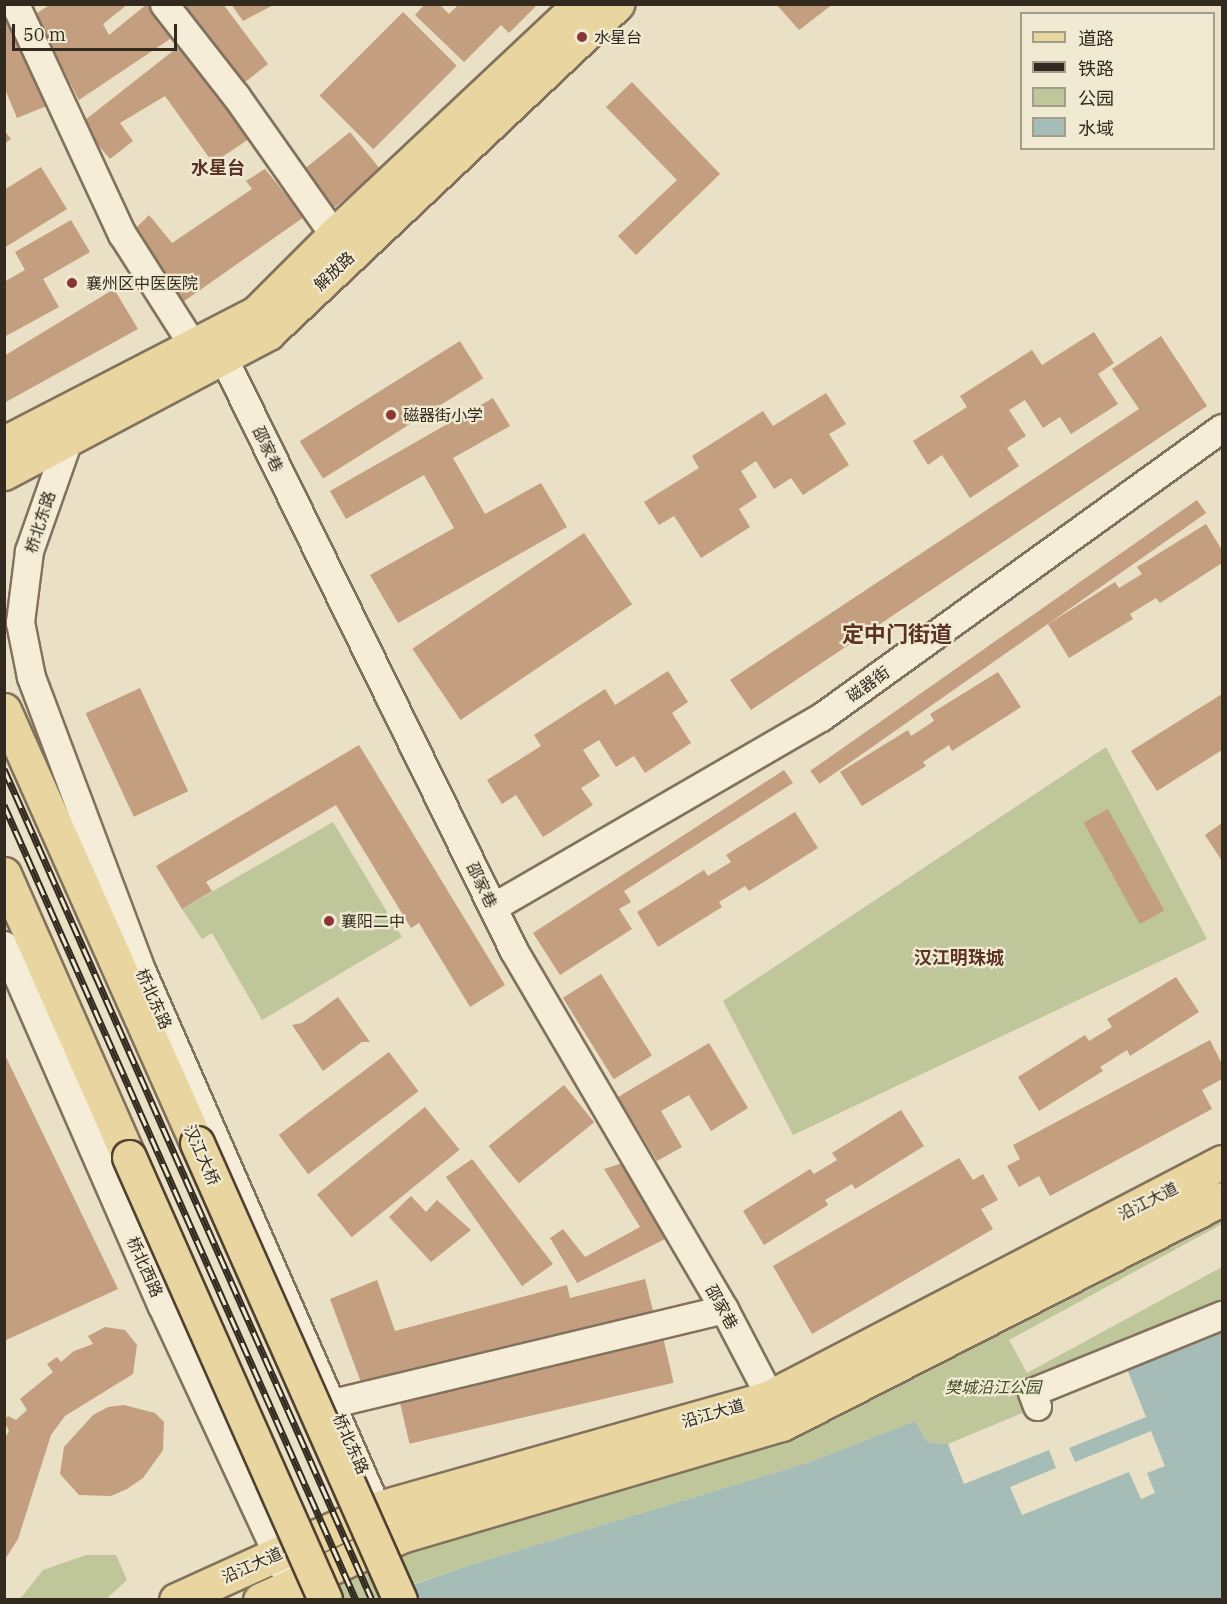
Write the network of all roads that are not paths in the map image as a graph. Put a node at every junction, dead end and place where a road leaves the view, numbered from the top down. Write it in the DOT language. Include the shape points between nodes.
graph roads {
  1 [pos="15,4"];
  2 [pos="164,4"];
  3 [pos="580,4"];
  4 [pos="617,4"];
  5 [pos="334,235"];
  6 [pos="208,352"];
  7 [pos="1222,428"];
  8 [pos="68,440"];
  9 [pos="4,443"];
  10 [pos="4,473"];
  11 [pos="4,499"];
  12 [pos="4,710"];
  13 [pos="4,874"];
  14 [pos="493,908"];
  15 [pos="4,945"];
  16 [pos="1222,1162"];
  17 [pos="1222,1199"];
  18 [pos="724,1309"];
  19 [pos="1222,1315"];
  20 [pos="770,1397"];
  21 [pos="333,1403"];
  22 [pos="1037,1406"];
  23 [pos="379,1508"];
  24 [pos="391,1541"];
  25 [pos="278,1554"];
  26 [pos="292,1586"];
  27 [pos="176,1599"];
  28 [pos="260,1599"];
  29 [pos="325,1599"];
  30 [pos="400,1599"];
  1 -- 6 [label="street, 邵家巷" via="122,234"];
  2 -- 5 [label="street" via="236,96"];
  3 -- 5 [label="main road, 解放路"];
  4 -- 6 [label="main road, 解放路" via="268,333"];
  5 -- 6 [label="main road, 解放路" via="256,313"];
  6 -- 8 [label="main road, 解放路"];
  6 -- 9 [label="main road, 解放路"];
  6 -- 14 [label="street, 邵家巷"];
  7 -- 14 [label="street, 磁器街" via="821,717"];
  8 -- 10 [label="main road, 解放路"];
  8 -- 11 [label="main road"];
  8 -- 21 [label="street, 桥北东路" via="29,551 20,622 31,677 139,965"];
  12 -- 30 [label="main road, 汉江大桥, bridge"];
  13 -- 29 [label="main road, bridge"];
  14 -- 18 [label="street, 邵家巷"];
  15 -- 25 [label="street, 桥北西路" via="162,1306"];
  16 -- 20 [label="main road, 沿江大道"];
  17 -- 24 [label="main road, 沿江大道" via="782,1424"];
  18 -- 20 [label="street, 邵家巷"];
  18 -- 21 [label="street"];
  19 -- 22 [label="street" via="1032,1392"];
  20 -- 23 [label="main road, 沿江大道"];
  21 -- 23 [label="street, 桥北东路"];
  23 -- 24 [label="street, 桥北东路"];
  23 -- 25 [label="main road, 沿江大道"];
  24 -- 26 [label="main road, 沿江大道"];
  25 -- 26 [label="street, 桥北西路"];
  25 -- 27 [label="main road, 沿江大道"];
  26 -- 28 [label="main road, 沿江大道"];
}
